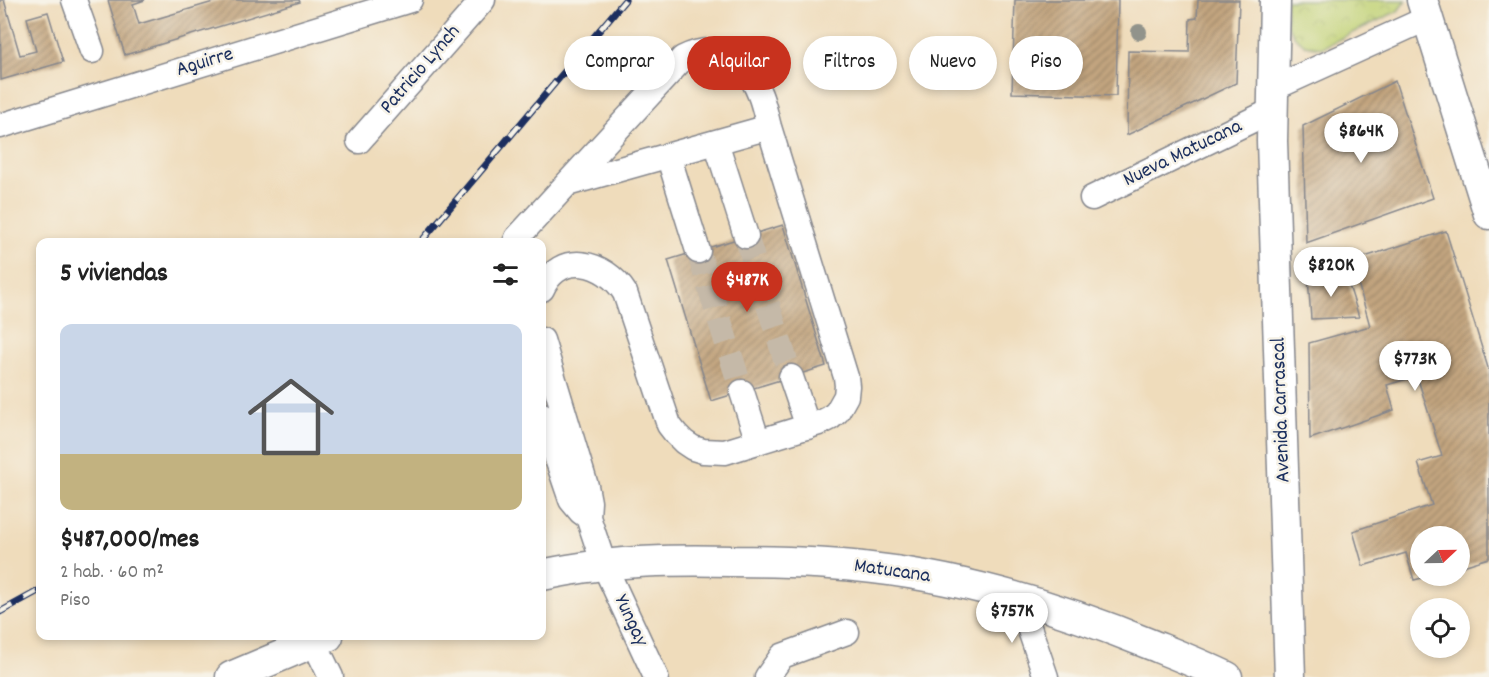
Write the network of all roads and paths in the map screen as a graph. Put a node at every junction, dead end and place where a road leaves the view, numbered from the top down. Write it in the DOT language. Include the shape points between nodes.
graph roads {
  1 [pos="74,0"];
  2 [pos="410,0"];
  3 [pos="483,0"];
  4 [pos="1275,0"];
  5 [pos="1425,9"];
  6 [pos="92,51"];
  7 [pos="1273,99"];
  8 [pos="0,126"];
  9 [pos="769,127"];
  10 [pos="359,141"];
  11 [pos="716,142"];
  12 [pos="668,155"];
  13 [pos="567,184"];
  14 [pos="1092,198"];
  15 [pos="1489,214"];
  16 [pos="746,236"];
  17 [pos="518,238"];
  18 [pos="698,250"];
  19 [pos="546,282"];
  20 [pos="546,353"];
  21 [pos="791,377"];
  22 [pos="742,392"];
  23 [pos="546,427"];
  24 [pos="808,427"];
  25 [pos="758,442"];
  26 [pos="588,517"];
  27 [pos="604,565"];
  28 [pos="546,574"];
  29 [pos="1019,598"];
  30 [pos="847,632"];
  31 [pos="319,640"];
  32 [pos="321,640"];
  33 [pos="231,677"];
  34 [pos="331,677"];
  35 [pos="656,677"];
  36 [pos="767,677"];
  37 [pos="1046,677"];
  38 [pos="1227,677"];
  39 [pos="1290,677"];
  1 -- 6 [label="street"];
  2 -- 8 [label="street, Aguirre"];
  3 -- 10 [label="street, Patricio Lynch"];
  4 -- 7 [label="main road, Avenida Carrascal"];
  5 -- 7 [label="street, Nueva Matucana"];
  5 -- 15 [label="main road"];
  7 -- 14 [label="street, Nueva Matucana"];
  7 -- 39 [label="main road, Avenida Carrascal"];
  9 -- 11 [label="street"];
  9 -- 13 [label="street" via="756,86 734,58 714,51 692,53 674,66"];
  9 -- 24 [label="street" via="846,377 846,396 837,412"];
  11 -- 12 [label="street"];
  11 -- 16 [label="street"];
  12 -- 13 [label="street"];
  12 -- 18 [label="street"];
  13 -- 17 [label="street"];
  19 -- 25 [label="street" via="559,269 573,264 592,266 612,276 624,293 669,425 676,434 693,448 714,453"];
  20 -- 26 [label="street" via="586,486"];
  21 -- 24 [label="street"];
  22 -- 25 [label="street"];
  23 -- 26 [label="street" via="571,500"];
  24 -- 25 [label="street"];
  26 -- 27 [label="street, Yungay"];
  27 -- 28 [label="main road, Matucana"];
  27 -- 29 [label="main road, Matucana" via="754,561 871,568 937,578"];
  27 -- 35 [label="street, Yungay"];
  29 -- 37 [label="street"];
  29 -- 38 [label="main road, Matucana" via="1124,633"];
  30 -- 36 [label="street" via="782,656"];
  31 -- 33 [label="main road"];
  32 -- 34 [label="street"];
}
